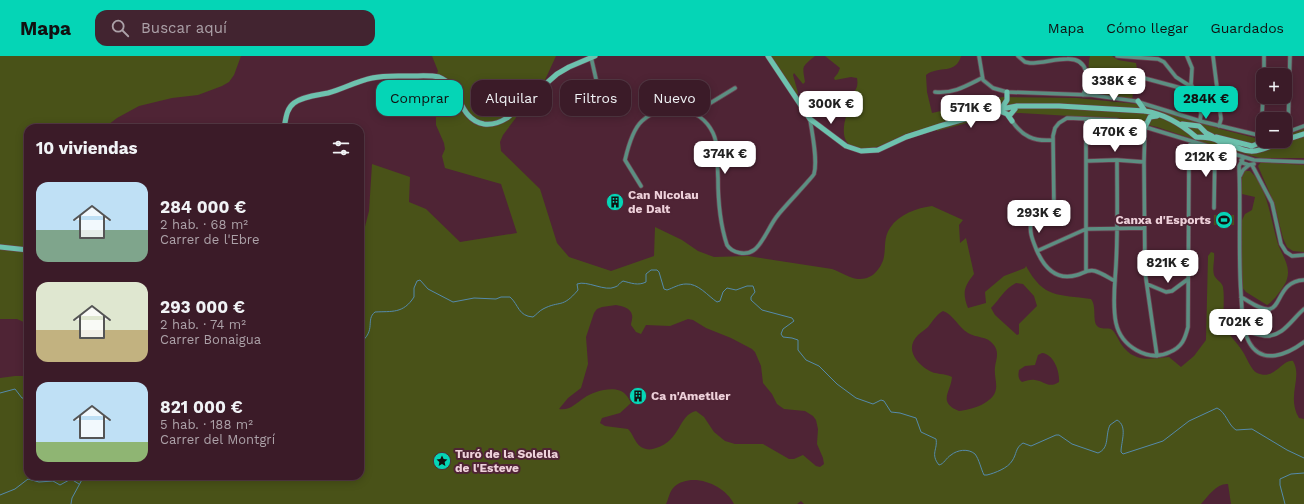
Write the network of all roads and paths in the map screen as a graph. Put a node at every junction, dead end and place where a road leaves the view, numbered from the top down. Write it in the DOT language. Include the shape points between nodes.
graph roads {
  1 [pos="768,56"];
  2 [pos="979,56"];
  3 [pos="1018,56"];
  4 [pos="1117,56"];
  5 [pos="1187,56"];
  6 [pos="1213,56"];
  7 [pos="1264,56"];
  8 [pos="1290,56"];
  9 [pos="593,57"];
  10 [pos="1264,68"];
  11 [pos="1140,77"];
  12 [pos="982,78"];
  13 [pos="596,79"];
  14 [pos="1191,87"];
  15 [pos="735,88"];
  16 [pos="935,92"];
  17 [pos="1007,92"];
  18 [pos="1083,95"];
  19 [pos="1007,100"];
  20 [pos="1138,101"];
  21 [pos="710,103"];
  22 [pos="1017,107"];
  23 [pos="1145,111"];
  24 [pos="1287,112"];
  25 [pos="1005,113"];
  26 [pos="649,116"];
  27 [pos="698,116"];
  28 [pos="810,119"];
  29 [pos="1086,119"];
  30 [pos="1170,119"];
  31 [pos="1200,121"];
  32 [pos="285,124"];
  33 [pos="1181,124"];
  34 [pos="1196,126"];
  35 [pos="1219,126"];
  36 [pos="1304,126"];
  37 [pos="1145,127"];
  38 [pos="1292,130"];
  39 [pos="1204,131"];
  40 [pos="1193,134"];
  41 [pos="1304,134"];
  42 [pos="1256,135"];
  43 [pos="1210,136"];
  44 [pos="1200,137"];
  45 [pos="1053,138"];
  46 [pos="1292,138"];
  47 [pos="1218,140"];
  48 [pos="1046,141"];
  49 [pos="1191,141"];
  50 [pos="1053,144"];
  51 [pos="1256,144"];
  52 [pos="1215,148"];
  53 [pos="1267,148"];
  54 [pos="1225,152"];
  55 [pos="1243,159"];
  56 [pos="1117,160"];
  57 [pos="1254,160"];
  58 [pos="1086,162"];
  59 [pos="1144,162"];
  60 [pos="1304,162"];
  61 [pos="1251,165"];
  62 [pos="1240,179"];
  63 [pos="641,186"];
  64 [pos="1214,208"];
  65 [pos="1117,228"];
  66 [pos="1144,228"];
  67 [pos="1086,229"];
  68 [pos="0,246"];
  69 [pos="24,249"];
  70 [pos="1037,251"];
  71 [pos="1304,255"];
  72 [pos="1086,271"];
  73 [pos="1188,279"];
  74 [pos="1304,280"];
  75 [pos="1114,281"];
  76 [pos="1147,284"];
  77 [pos="1241,297"];
  78 [pos="1304,309"];
  79 [pos="1246,332"];
  80 [pos="1304,342"];
  81 [pos="1157,356"];
  1 -- 28 [label="main road"];
  2 -- 12 [label="street"];
  3 -- 18 [label="street" via="1030,63 1067,58 1080,62 1087,74 1087,85"];
  4 -- 14 [label="street" via="1158,59 1164,62 1176,77"];
  5 -- 14 [label="street" via="1192,68"];
  6 -- 35 [label="street"];
  7 -- 10 [label="street"];
  8 -- 24 [label="street"];
  9 -- 13 [label="street"];
  9 -- 32 [label="main road" via="557,74 507,118 497,123 481,123 472,119 442,78 382,76 299,100 289,109"];
  11 -- 14 [label="street" via="1181,88"];
  12 -- 16 [label="street" via="958,90"];
  12 -- 17 [label="street" via="993,88"];
  14 -- 31 [label="street" via="1201,113"];
  15 -- 21 [label="street"];
  17 -- 18 [label="street"];
  17 -- 19 [label="main road"];
  18 -- 20 [label="street"];
  19 -- 22 [label="main road"];
  19 -- 25 [label="main road"];
  20 -- 23 [label="main road"];
  20 -- 31 [label="street"];
  22 -- 23 [label="main road"];
  22 -- 25 [label="main road"];
  22 -- 25 [label="main road"];
  23 -- 30 [label="main road"];
  25 -- 28 [label="main road" via="936,128 878,150 864,152 846,146"];
  25 -- 48 [label="street" via="1029,138"];
  26 -- 63 [label="street" via="638,126 625,160"];
  27 -- 28 [label="street" via="708,125 716,142 718,196 726,242 730,248 742,253 753,251 757,247 773,220 814,174 815,158"];
  29 -- 37 [label="street" via="1116,120"];
  29 -- 45 [label="street" via="1062,120 1055,128"];
  29 -- 58 [label="street"];
  30 -- 33 [label="main road"];
  30 -- 37 [label="main road" via="1152,116"];
  31 -- 35 [label="street"];
  33 -- 34 [label="main road"];
  33 -- 40 [label="main road"];
  34 -- 39 [label="main road"];
  34 -- 40 [label="main road" via="1192,130"];
  35 -- 42 [label="street"];
  36 -- 38 [label="street"];
  37 -- 49 [label="street"];
  37 -- 59 [label="street"];
  39 -- 43 [label="main road"];
  39 -- 44 [label="main road"];
  40 -- 44 [label="main road"];
  41 -- 46 [label="main road"];
  43 -- 47 [label="main road"];
  43 -- 51 [label="main road" via="1252,146"];
  44 -- 47 [label="main road"];
  45 -- 48 [label="street"];
  45 -- 50 [label="street"];
  47 -- 53 [label="main road" via="1250,152"];
  47 -- 54 [label="main road" via="1224,146"];
  48 -- 50 [label="street"];
  49 -- 52 [label="street"];
  49 -- 73 [label="street"];
  50 -- 70 [label="street" via="1054,209 1031,222 1030,230"];
  52 -- 54 [label="street"];
  52 -- 64 [label="street"];
  54 -- 55 [label="street"];
  55 -- 57 [label="street"];
  55 -- 61 [label="street" via="1244,163"];
  55 -- 62 [label="street" via="1239,166"];
  56 -- 58 [label="street"];
  56 -- 59 [label="street"];
  56 -- 65 [label="street"];
  57 -- 60 [label="street"];
  57 -- 61 [label="street"];
  58 -- 67 [label="street"];
  59 -- 66 [label="street"];
  61 -- 62 [label="street" via="1243,170"];
  61 -- 71 [label="street" via="1272,203 1281,244 1292,256"];
  62 -- 77 [label="street"];
  65 -- 66 [label="street"];
  65 -- 67 [label="street"];
  65 -- 75 [label="street"];
  66 -- 76 [label="street"];
  67 -- 70 [label="street"];
  67 -- 72 [label="street"];
  68 -- 69 [label="main road"];
  70 -- 72 [label="street" via="1041,260 1054,274 1077,275"];
  72 -- 75 [label="street" via="1095,271"];
  73 -- 76 [label="street" via="1172,291 1166,292"];
  73 -- 81 [label="street" via="1188,326 1185,338 1178,349"];
  74 -- 77 [label="street" via="1291,283 1282,292 1274,307 1269,309"];
  75 -- 81 [label="street" via="1116,324 1121,334 1129,346 1146,355"];
  76 -- 81 [label="street"];
  77 -- 79 [label="street"];
  78 -- 79 [label="street" via="1278,334 1265,336"];
  79 -- 80 [label="street" via="1249,342 1256,351 1271,357 1287,353"];
}
